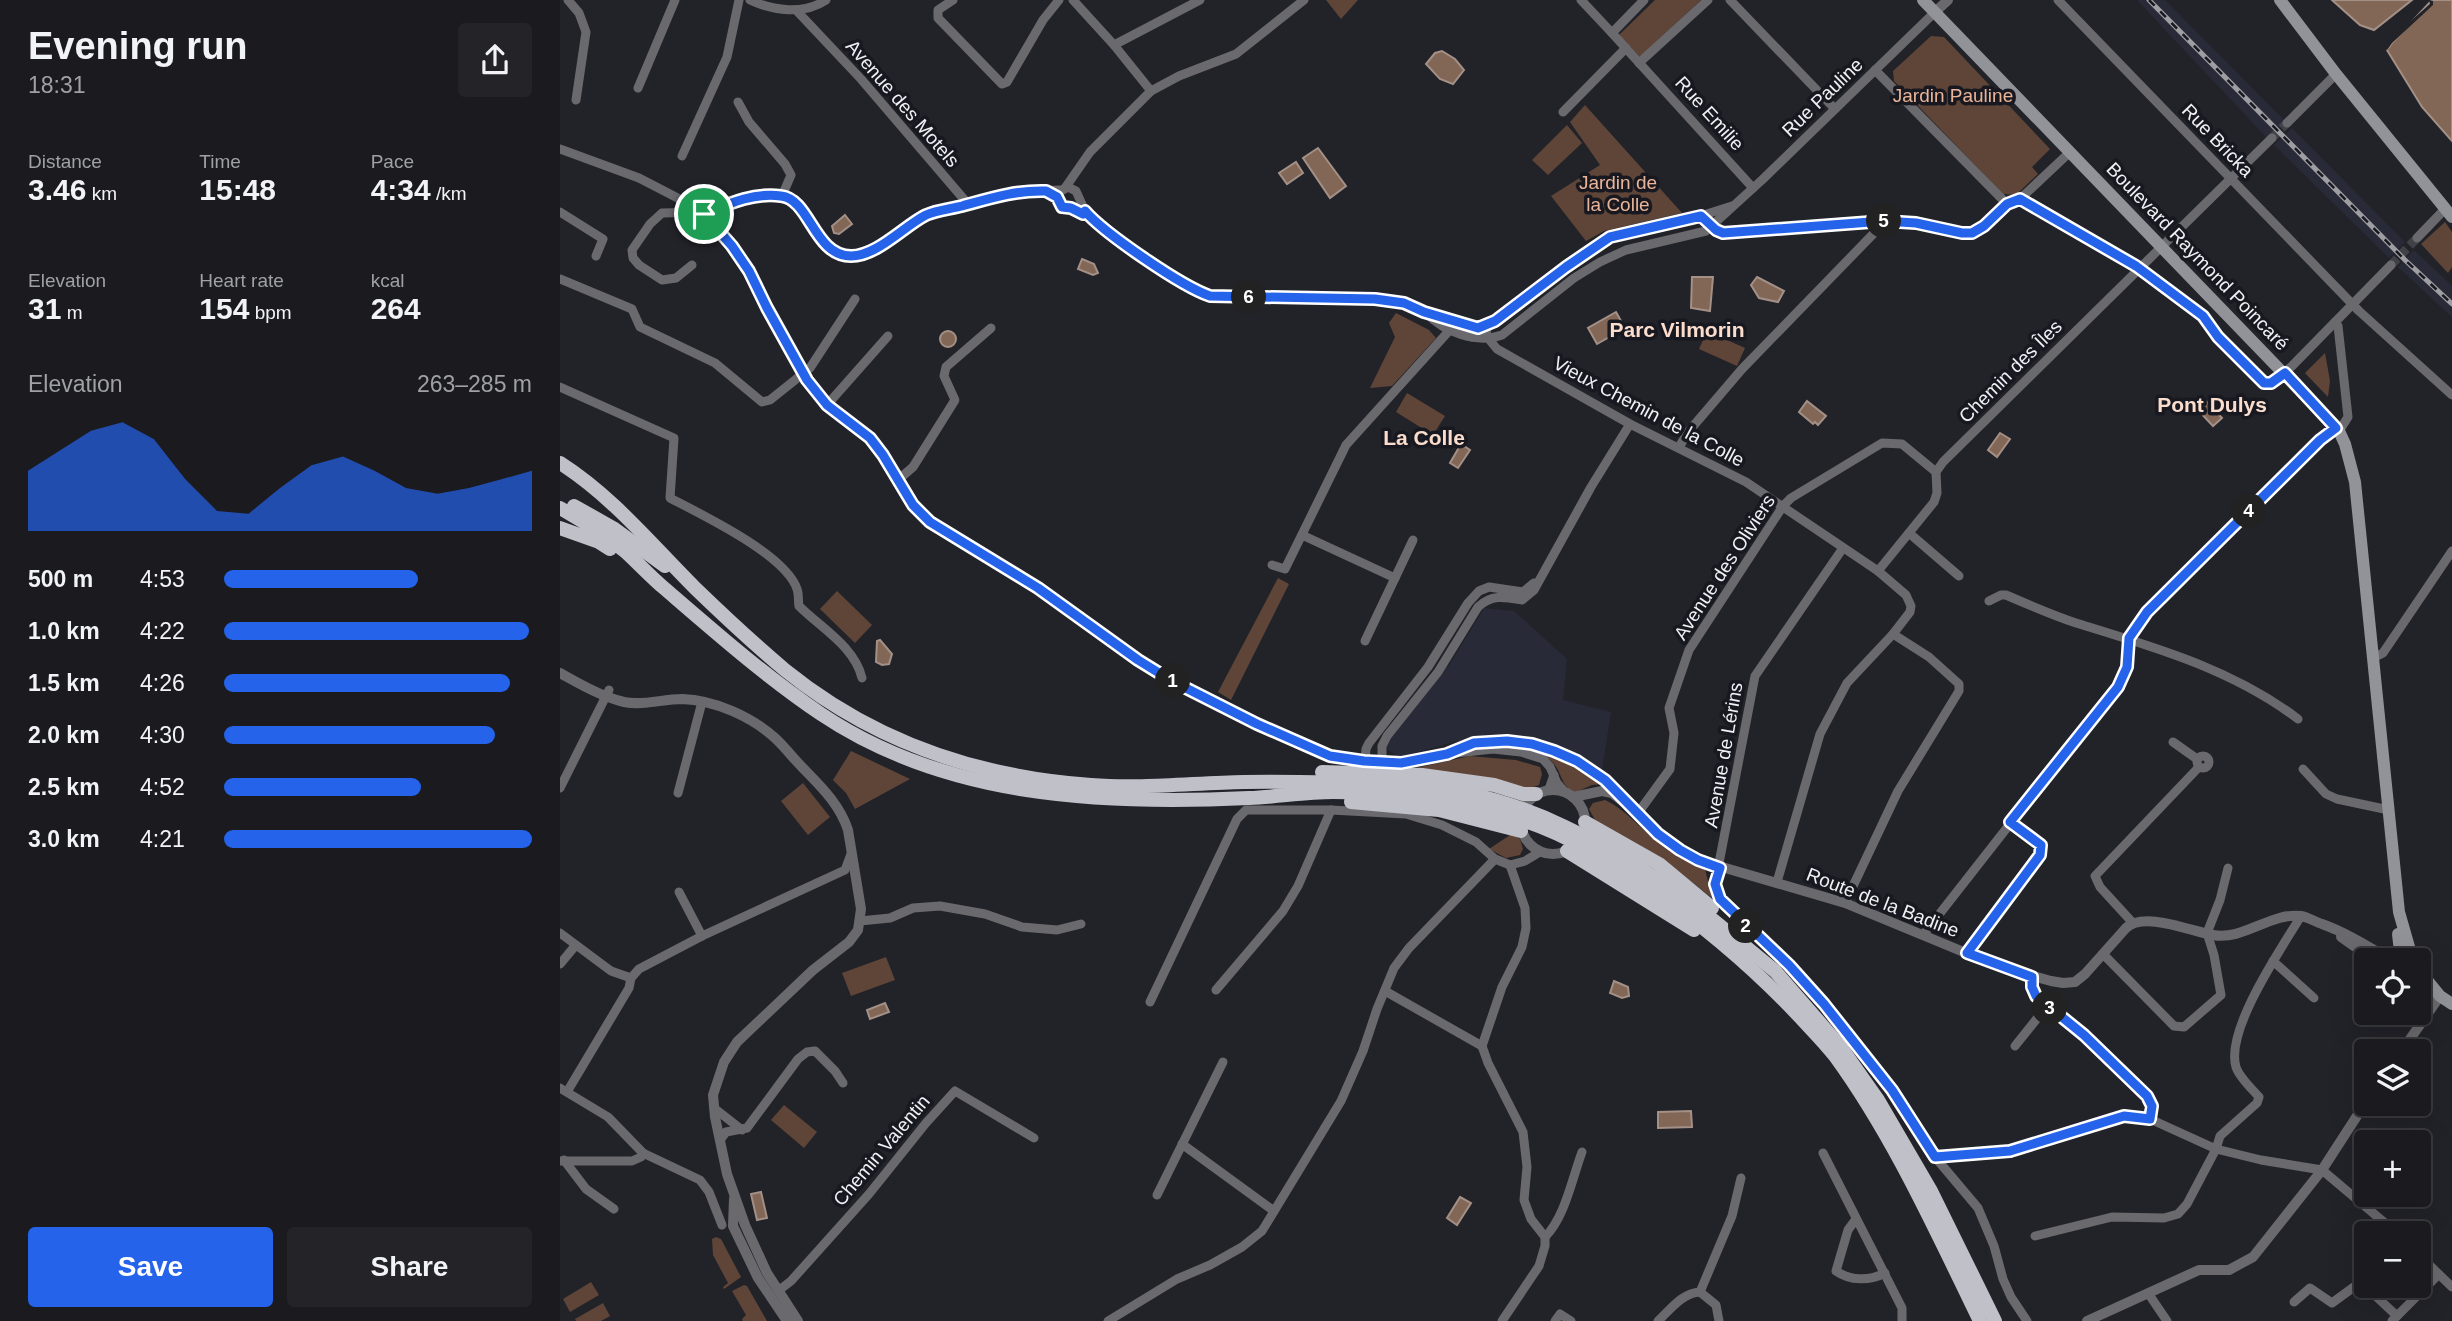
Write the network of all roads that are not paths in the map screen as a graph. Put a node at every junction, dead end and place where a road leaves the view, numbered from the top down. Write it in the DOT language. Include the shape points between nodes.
graph roads {
  1 [pos="675,0"];
  2 [pos="739,0"];
  3 [pos="750,0"];
  4 [pos="826,0"];
  5 [pos="953,0"];
  6 [pos="1059,0"];
  7 [pos="1073,0"];
  8 [pos="1200,0"];
  9 [pos="1304,0"];
  10 [pos="1581,0"];
  11 [pos="1644,0"];
  12 [pos="1708,0"];
  13 [pos="1730,0"];
  14 [pos="1923,0"];
  15 [pos="1948,0"];
  16 [pos="2058,0"];
  17 [pos="2280,0"];
  18 [pos="563,1"];
  19 [pos="813,7"];
  20 [pos="796,10"];
  21 [pos="1935,12"];
  22 [pos="812,25"];
  23 [pos="1612,33"];
  24 [pos="1114,45"];
  25 [pos="1626,48"];
  26 [pos="1639,63"];
  27 [pos="1875,70"];
  28 [pos="2336,74"];
  29 [pos="638,88"];
  30 [pos="1151,91"];
  31 [pos="576,100"];
  32 [pos="738,102"];
  33 [pos="1835,109"];
  34 [pos="1563,112"];
  35 [pos="2287,123"];
  36 [pos="2272,138"];
  37 [pos="560,149"];
  38 [pos="2070,152"];
  39 [pos="682,156"];
  40 [pos="1076,170"];
  41 [pos="2231,178"];
  42 [pos="1753,188"];
  43 [pos="1061,191"];
  44 [pos="1077,195"];
  45 [pos="782,196"];
  46 [pos="2020,199"];
  47 [pos="968,204"];
  48 [pos="2007,204"];
  49 [pos="1732,206"];
  50 [pos="1071,208"];
  51 [pos="560,212"];
  52 [pos="703,213"];
  53 [pos="1084,213"];
  54 [pos="2448,213"];
  55 [pos="1701,216"];
  56 [pos="1688,220"];
  57 [pos="1884,221"];
  58 [pos="1712,226"];
  59 [pos="1691,235"];
  60 [pos="2417,238"];
  61 [pos="2162,247"];
  62 [pos="1592,249"];
  63 [pos="596,256"];
  64 [pos="1600,262"];
  65 [pos="692,265"];
  66 [pos="2391,265"];
  67 [pos="2139,269"];
  68 [pos="560,279"];
  69 [pos="855,299"];
  70 [pos="2352,304"];
  71 [pos="2334,322"];
  72 [pos="1451,325"];
  73 [pos="991,327"];
  74 [pos="1485,327"];
  75 [pos="888,336"];
  76 [pos="1488,338"];
  77 [pos="803,373"];
  78 [pos="2285,373"];
  79 [pos="560,387"];
  80 [pos="2452,395"];
  81 [pos="827,405"];
  82 [pos="1630,424"];
  83 [pos="2337,430"];
  84 [pos="1679,447"];
  85 [pos="560,463"];
  86 [pos="1936,471"];
  87 [pos="898,480"];
  88 [pos="560,499"];
  89 [pos="1783,506"];
  90 [pos="560,508"];
  91 [pos="560,528"];
  92 [pos="1909,533"];
  93 [pos="1302,535"];
  94 [pos="1413,540"];
  95 [pos="1843,548"];
  96 [pos="2452,551"];
  97 [pos="1272,565"];
  98 [pos="1878,571"];
  99 [pos="1542,573"];
  100 [pos="1959,576"];
  101 [pos="652,577"];
  102 [pos="1395,578"];
  103 [pos="694,587"];
  104 [pos="1989,601"];
  105 [pos="1893,634"];
  106 [pos="2129,638"];
  107 [pos="1365,641"];
  108 [pos="2374,658"];
  109 [pos="560,666"];
  110 [pos="1429,667"];
  111 [pos="560,673"];
  112 [pos="1438,673"];
  113 [pos="862,678"];
  114 [pos="586,683"];
  115 [pos="608,693"];
  116 [pos="702,702"];
  117 [pos="2298,719"];
  118 [pos="2174,742"];
  119 [pos="1447,754"];
  120 [pos="1364,761"];
  121 [pos="1382,762"];
  122 [pos="2303,769"];
  123 [pos="1554,775"];
  124 [pos="1244,782"];
  125 [pos="560,788"];
  126 [pos="1413,790"];
  127 [pos="1542,792"];
  128 [pos="678,793"];
  129 [pos="1569,794"];
  130 [pos="1590,794"];
  131 [pos="1248,799"];
  132 [pos="1624,801"];
  133 [pos="1582,807"];
  134 [pos="1331,810"];
  135 [pos="2389,810"];
  136 [pos="1638,813"];
  137 [pos="1586,822"];
  138 [pos="2010,822"];
  139 [pos="1521,831"];
  140 [pos="1535,849"];
  141 [pos="1567,851"];
  142 [pos="852,853"];
  143 [pos="1495,859"];
  144 [pos="1510,865"];
  145 [pos="1720,868"];
  146 [pos="2228,868"];
  147 [pos="1777,882"];
  148 [pos="679,892"];
  149 [pos="1845,903"];
  150 [pos="2399,912"];
  151 [pos="2301,916"];
  152 [pos="860,921"];
  153 [pos="2132,922"];
  154 [pos="1081,924"];
  155 [pos="2325,925"];
  156 [pos="560,933"];
  157 [pos="2207,933"];
  158 [pos="2398,934"];
  159 [pos="1923,935"];
  160 [pos="702,936"];
  161 [pos="2368,945"];
  162 [pos="575,946"];
  163 [pos="2357,948"];
  164 [pos="2373,948"];
  165 [pos="2404,948"];
  166 [pos="2406,948"];
  167 [pos="1967,953"];
  168 [pos="2103,954"];
  169 [pos="2273,961"];
  170 [pos="560,964"];
  171 [pos="1771,976"];
  172 [pos="2032,977"];
  173 [pos="631,978"];
  174 [pos="2431,989"];
  175 [pos="1216,990"];
  176 [pos="1385,991"];
  177 [pos="2440,996"];
  178 [pos="2314,998"];
  179 [pos="1150,1003"];
  180 [pos="2452,1004"];
  181 [pos="2048,1006"];
  182 [pos="2410,1039"];
  183 [pos="2015,1045"];
  184 [pos="1482,1046"];
  185 [pos="1223,1062"];
  186 [pos="843,1083"];
  187 [pos="564,1090"];
  188 [pos="714,1108"];
  189 [pos="2357,1116"];
  190 [pos="2150,1119"];
  191 [pos="742,1130"];
  192 [pos="1034,1138"];
  193 [pos="720,1140"];
  194 [pos="1182,1144"];
  195 [pos="2216,1149"];
  196 [pos="1582,1152"];
  197 [pos="643,1153"];
  198 [pos="1823,1153"];
  199 [pos="1935,1157"];
  200 [pos="562,1160"];
  201 [pos="2322,1170"];
  202 [pos="1741,1178"];
  203 [pos="734,1193"];
  204 [pos="1157,1195"];
  205 [pos="614,1209"];
  206 [pos="1274,1211"];
  207 [pos="1856,1219"];
  208 [pos="2383,1221"];
  209 [pos="722,1226"];
  210 [pos="2035,1236"];
  211 [pos="1545,1237"];
  212 [pos="754,1248"];
  213 [pos="2431,1268"];
  214 [pos="1885,1273"];
  215 [pos="2438,1275"];
  216 [pos="2452,1287"];
  217 [pos="1700,1292"];
  218 [pos="2148,1293"];
  219 [pos="774,1294"];
  220 [pos="2294,1302"];
  221 [pos="1558,1318"];
  222 [pos="2394,1318"];
  223 [pos="787,1321"];
  224 [pos="798,1321"];
  225 [pos="1108,1321"];
  226 [pos="1502,1321"];
  227 [pos="1571,1321"];
  228 [pos="1658,1321"];
  229 [pos="1718,1321"];
  230 [pos="1902,1321"];
  231 [pos="1980,1321"];
  232 [pos="1994,1321"];
  233 [pos="2026,1321"];
  234 [pos="2087,1321"];
  235 [pos="2167,1321"];
  1 -- 29 [label="street"];
  2 -- 39 [label="street" via="727,57"];
  3 -- 20 [label="street"];
  4 -- 19 [label="street"];
  5 -- 6 [label="street" via="938,10 938,18 1002,84"];
  7 -- 24 [label="street"];
  8 -- 24 [label="street"];
  9 -- 30 [label="street" via="1236,54"];
  10 -- 23 [label="street"];
  11 -- 23 [label="street"];
  12 -- 26 [label="street"];
  13 -- 33 [label="street"];
  14 -- 21 [label="main road, Boulevard Raymond Poincaré"];
  15 -- 21 [label="street"];
  16 -- 41 [label="street, Rue Bricka"];
  17 -- 28 [label="main road"];
  18 -- 31 [label="street" via="579,13 586,32"];
  19 -- 20 [label="street"];
  19 -- 22 [label="street"];
  20 -- 22 [label="street, Avenue des Motels"];
  21 -- 27 [label="street, Rue Pauline"];
  21 -- 38 [label="main road, Boulevard Raymond Poincaré"];
  22 -- 47 [label="street, Avenue des Motels"];
  23 -- 25 [label="street, Rue Emilie"];
  24 -- 30 [label="street"];
  25 -- 26 [label="street, Rue Emilie"];
  25 -- 34 [label="street"];
  26 -- 42 [label="street, Rue Emilie"];
  27 -- 33 [label="street, Rue Pauline"];
  27 -- 48 [label="street"];
  28 -- 35 [label="street"];
  28 -- 54 [label="main road"];
  30 -- 40 [label="street"];
  32 -- 45 [label="street" via="791,175"];
  33 -- 42 [label="street, Rue Pauline"];
  36 -- 41 [label="street, Chemin des Îles"];
  37 -- 52 [label="street, Route de la Badine" via="639,178"];
  38 -- 46 [label="street"];
  38 -- 61 [label="main road, Boulevard Raymond Poincaré"];
  40 -- 43 [label="street"];
  40 -- 44 [label="street"];
  41 -- 61 [label="street, Chemin des Îles"];
  41 -- 70 [label="street, Rue Bricka"];
  42 -- 49 [label="street, Rue Pauline"];
  43 -- 44 [label="street"];
  43 -- 47 [label="street" via="1011,192"];
  43 -- 50 [label="street" via="1060,205"];
  44 -- 50 [label="street"];
  44 -- 53 [label="street"];
  45 -- 47 [label="street" via="793,200 826,245 850,256 881,245 921,218"];
  45 -- 52 [label="street" via="741,199"];
  46 -- 48 [label="street"];
  46 -- 67 [label="street"];
  48 -- 57 [label="street" via="1972,233"];
  49 -- 55 [label="street, Rue Pauline"];
  49 -- 58 [label="street, Rue Pauline"];
  50 -- 53 [label="street"];
  51 -- 63 [label="street" via="603,239"];
  52 -- 65 [label="street" via="663,213 632,250 639,265 662,280 676,278"];
  52 -- 77 [label="street, Route de la Badine" via="749,271"];
  53 -- 72 [label="street" via="1191,288 1210,296 1375,299 1404,303"];
  54 -- 60 [label="street"];
  55 -- 56 [label="street, Rue Pauline"];
  55 -- 58 [label="street"];
  56 -- 59 [label="street"];
  56 -- 62 [label="street, Rue Pauline" via="1610,237"];
  57 -- 58 [label="street" via="1723,233"];
  57 -- 84 [label="street" via="1742,369"];
  58 -- 59 [label="street"];
  59 -- 64 [label="street" via="1626,250"];
  61 -- 67 [label="street, Chemin des Îles"];
  61 -- 78 [label="main road, Boulevard Raymond Poincaré"];
  62 -- 64 [label="street"];
  62 -- 74 [label="street, Rue Pauline"];
  64 -- 76 [label="street" via="1502,335"];
  66 -- 70 [label="street"];
  67 -- 78 [label="street" via="2203,316 2264,383"];
  67 -- 86 [label="street, Chemin des Îles"];
  68 -- 77 [label="street" via="632,309 640,327 715,363 762,402"];
  69 -- 77 [label="street"];
  70 -- 71 [label="street"];
  70 -- 80 [label="street, Rue Bricka"];
  71 -- 78 [label="street"];
  71 -- 83 [label="street" via="2348,417"];
  72 -- 74 [label="street"];
  72 -- 76 [label="street" via="1473,338"];
  72 -- 93 [label="street" via="1346,444"];
  73 -- 87 [label="street" via="946,367 944,376 955,400 913,467"];
  74 -- 76 [label="street"];
  75 -- 81 [label="street"];
  76 -- 82 [label="street, Vieux Chemin de la Colle" via="1497,349"];
  77 -- 81 [label="street, Route de la Badine"];
  78 -- 83 [label="main road, Boulevard Raymond Poincaré"];
  79 -- 113 [label="street" via="674,438 670,498 745,538 782,568 797,589 799,606 847,650 859,664"];
  81 -- 87 [label="street, Route de la Badine" via="870,438"];
  82 -- 84 [label="street, Vieux Chemin de la Colle"];
  82 -- 99 [label="street"];
  83 -- 106 [label="street" via="2320,440 2147,612"];
  83 -- 108 [label="main road, Boulevard Raymond Poincaré" via="2355,482"];
  84 -- 89 [label="street, Vieux Chemin de la Colle"];
  85 -- 103 [label="highway" via="633,522"];
  86 -- 89 [label="street, Avenue des Oliviers" via="1902,444 1882,443"];
  86 -- 92 [label="street" via="1934,502"];
  87 -- 120 [label="street, Route de la Badine" via="930,522 1038,588 1163,675 1330,756"];
  88 -- 103 [label="highway" via="613,528"];
  89 -- 95 [label="street, Vieux Chemin de la Colle"];
  89 -- 136 [label="street, Avenue des Oliviers" via="1689,649 1669,708 1674,733 1670,769"];
  90 -- 101 [label="highway" via="603,534"];
  91 -- 101 [label="highway" via="598,542"];
  92 -- 98 [label="street"];
  92 -- 100 [label="street"];
  93 -- 97 [label="street" via="1285,569"];
  93 -- 102 [label="street"];
  94 -- 102 [label="street"];
  95 -- 98 [label="street, Vieux Chemin de la Colle"];
  95 -- 145 [label="street, Avenue de Lérins" via="1755,676"];
  96 -- 108 [label="street" via="2383,653"];
  98 -- 105 [label="street, Vieux Chemin de la Colle" via="1906,595 1911,606"];
  99 -- 110 [label="street" via="1523,592 1489,587 1479,591"];
  99 -- 112 [label="street" via="1522,600 1499,596 1485,600"];
  101 -- 131 [label="highway" via="824,716 881,747 936,769 977,782 1093,799"];
  102 -- 107 [label="street"];
  103 -- 124 [label="highway" via="786,671 831,703 937,757 1019,778 1093,785"];
  104 -- 106 [label="street" via="2006,596"];
  105 -- 147 [label="street" via="1846,683 1820,734"];
  105 -- 149 [label="street" via="1944,669 1959,684 1959,691 1898,790"];
  106 -- 117 [label="street" via="2236,680"];
  106 -- 138 [label="street" via="2127,667 2118,687"];
  108 -- 135 [label="main road, Boulevard Raymond Poincaré"];
  109 -- 114 [label="street"];
  110 -- 112 [label="street"];
  110 -- 120 [label="street" via="1369,743"];
  111 -- 114 [label="street"];
  112 -- 121 [label="street" via="1387,736"];
  114 -- 115 [label="street"];
  115 -- 116 [label="street"];
  115 -- 125 [label="street"];
  116 -- 128 [label="street"];
  116 -- 142 [label="street" via="761,727 779,742 839,808"];
  118 -- 153 [label="street" via="2198,763 2095,876"];
  119 -- 121 [label="street, Route de la Badine"];
  119 -- 123 [label="street, Route de la Badine" via="1493,749 1521,752 1543,759"];
  119 -- 132 [label="street, Route de la Badine" via="1474,743 1532,744 1577,761 1605,780"];
  120 -- 121 [label="street, Route de la Badine"];
  122 -- 135 [label="street" via="2326,794"];
  123 -- 127 [label="street"];
  123 -- 129 [label="street, Route de la Badine"];
  124 -- 126 [label="highway" via="1330,781"];
  124 -- 127 [label="highway" via="1299,774 1389,772 1461,779 1523,794"];
  126 -- 131 [label="highway"];
  126 -- 171 [label="highway, bridge" via="1524,820 1573,841 1653,883"];
  127 -- 129 [label="street"];
  127 -- 139 [label="street" via="1522,810"];
  129 -- 130 [label="street, Route de la Badine"];
  129 -- 133 [label="street"];
  130 -- 132 [label="street, Route de la Badine" via="1612,793"];
  130 -- 133 [label="street"];
  131 -- 139 [label="highway" via="1346,801 1439,810"];
  132 -- 136 [label="street, Route de la Badine"];
  133 -- 137 [label="street"];
  134 -- 143 [label="street" via="1406,814 1476,842"];
  134 -- 175 [label="street" via="1283,911"];
  134 -- 179 [label="street" via="1246,810 1241,814"];
  135 -- 150 [label="main road, Boulevard Raymond Poincaré"];
  136 -- 145 [label="street, Route de la Badine" via="1680,850"];
  137 -- 141 [label="street" via="1581,839"];
  137 -- 171 [label="highway" via="1660,864 1706,902"];
  138 -- 159 [label="street"];
  138 -- 167 [label="street" via="2041,845 2040,855"];
  139 -- 140 [label="street"];
  140 -- 141 [label="street" via="1549,854"];
  140 -- 144 [label="street" via="1525,861"];
  141 -- 171 [label="highway"];
  142 -- 152 [label="street"];
  142 -- 160 [label="street" via="845,870"];
  143 -- 144 [label="street"];
  143 -- 176 [label="street" via="1409,948"];
  144 -- 184 [label="street" via="1525,908 1526,928"];
  145 -- 147 [label="street, Route de la Badine"];
  145 -- 199 [label="street, Avenue de Lérins" via="1715,884 1720,899 1824,1004 1892,1090"];
  146 -- 157 [label="street"];
  147 -- 149 [label="street, Route de la Badine"];
  148 -- 160 [label="street"];
  149 -- 159 [label="street, Route de la Badine"];
  150 -- 158 [label="main road, Boulevard Raymond Poincaré"];
  150 -- 166 [label="main road, Boulevard Raymond Poincaré"];
  151 -- 155 [label="street"];
  151 -- 157 [label="street" via="2229,936"];
  151 -- 169 [label="street"];
  152 -- 154 [label="street" via="940,906 1022,927 1057,930"];
  152 -- 188 [label="street" via="849,942 790,990 732,1048 718,1077"];
  153 -- 157 [label="street" via="2145,920"];
  153 -- 168 [label="street, Route de la Badine"];
  155 -- 161 [label="street"];
  155 -- 163 [label="street"];
  156 -- 162 [label="street"];
  157 -- 168 [label="street" via="2221,995 2184,1027 2174,1026"];
  158 -- 161 [label="street" via="2391,946 2382,950"];
  158 -- 165 [label="main road, Boulevard Raymond Poincaré"];
  159 -- 167 [label="street, Route de la Badine"];
  160 -- 173 [label="street" via="639,969"];
  161 -- 164 [label="street"];
  162 -- 170 [label="street"];
  162 -- 173 [label="street" via="611,971"];
  167 -- 172 [label="street, Route de la Badine"];
  168 -- 172 [label="street, Route de la Badine" via="2075,982"];
  169 -- 178 [label="street"];
  169 -- 195 [label="street" via="2234,1042 2236,1068 2259,1097 2221,1136"];
  171 -- 231 [label="highway" via="1869,1105"];
  171 -- 232 [label="highway" via="1840,1046 1878,1100 1931,1191"];
  172 -- 181 [label="street" via="2036,996"];
  173 -- 187 [label="street"];
  174 -- 177 [label="main road"];
  176 -- 184 [label="street"];
  176 -- 206 [label="street" via="1341,1101"];
  177 -- 180 [label="main road"];
  177 -- 182 [label="street"];
  181 -- 183 [label="street"];
  181 -- 190 [label="street" via="2147,1096 2152,1106"];
  184 -- 211 [label="street" via="1523,1132 1524,1200"];
  185 -- 194 [label="street"];
  186 -- 191 [label="street" via="815,1051 807,1052"];
  187 -- 197 [label="street" via="608,1117"];
  188 -- 191 [label="street"];
  188 -- 193 [label="street"];
  189 -- 201 [label="street"];
  190 -- 195 [label="street"];
  190 -- 199 [label="street" via="2124,1116 2010,1151"];
  191 -- 193 [label="street" via="726,1132"];
  192 -- 219 [label="street, Chemin Valentin" via="955,1091 869,1194"];
  193 -- 203 [label="street"];
  194 -- 204 [label="street"];
  194 -- 206 [label="street"];
  195 -- 201 [label="street"];
  195 -- 210 [label="street" via="2188,1204 2178,1214 2112,1217"];
  196 -- 211 [label="street" via="1561,1211"];
  197 -- 200 [label="street" via="632,1161"];
  197 -- 209 [label="street" via="701,1180"];
  198 -- 207 [label="street"];
  199 -- 233 [label="street, Avenue de Lérins" via="1978,1208 2011,1297"];
  200 -- 205 [label="street" via="586,1189"];
  201 -- 208 [label="street"];
  201 -- 218 [label="street" via="2253,1256 2228,1270 2199,1270"];
  202 -- 217 [label="street" via="1732,1216"];
  203 -- 209 [label="street"];
  203 -- 212 [label="street"];
  206 -- 225 [label="street" via="1255,1239"];
  207 -- 214 [label="street"];
  207 -- 214 [label="street" via="1848,1230 1836,1271 1844,1277 1874,1279"];
  209 -- 212 [label="street" via="740,1222"];
  209 -- 219 [label="street"];
  211 -- 226 [label="street" via="1539,1266"];
  212 -- 219 [label="street"];
  213 -- 215 [label="street"];
  214 -- 230 [label="street" via="1902,1308"];
  215 -- 216 [label="street"];
  215 -- 222 [label="street"];
  217 -- 228 [label="street" via="1681,1298"];
  217 -- 229 [label="street" via="1716,1304"];
  218 -- 234 [label="street"];
  218 -- 235 [label="street"];
  219 -- 223 [label="street"];
  219 -- 224 [label="street"];
  220 -- 222 [label="street" via="2310,1288 2332,1303 2358,1284"];
  221 -- 227 [label="street"];
}
